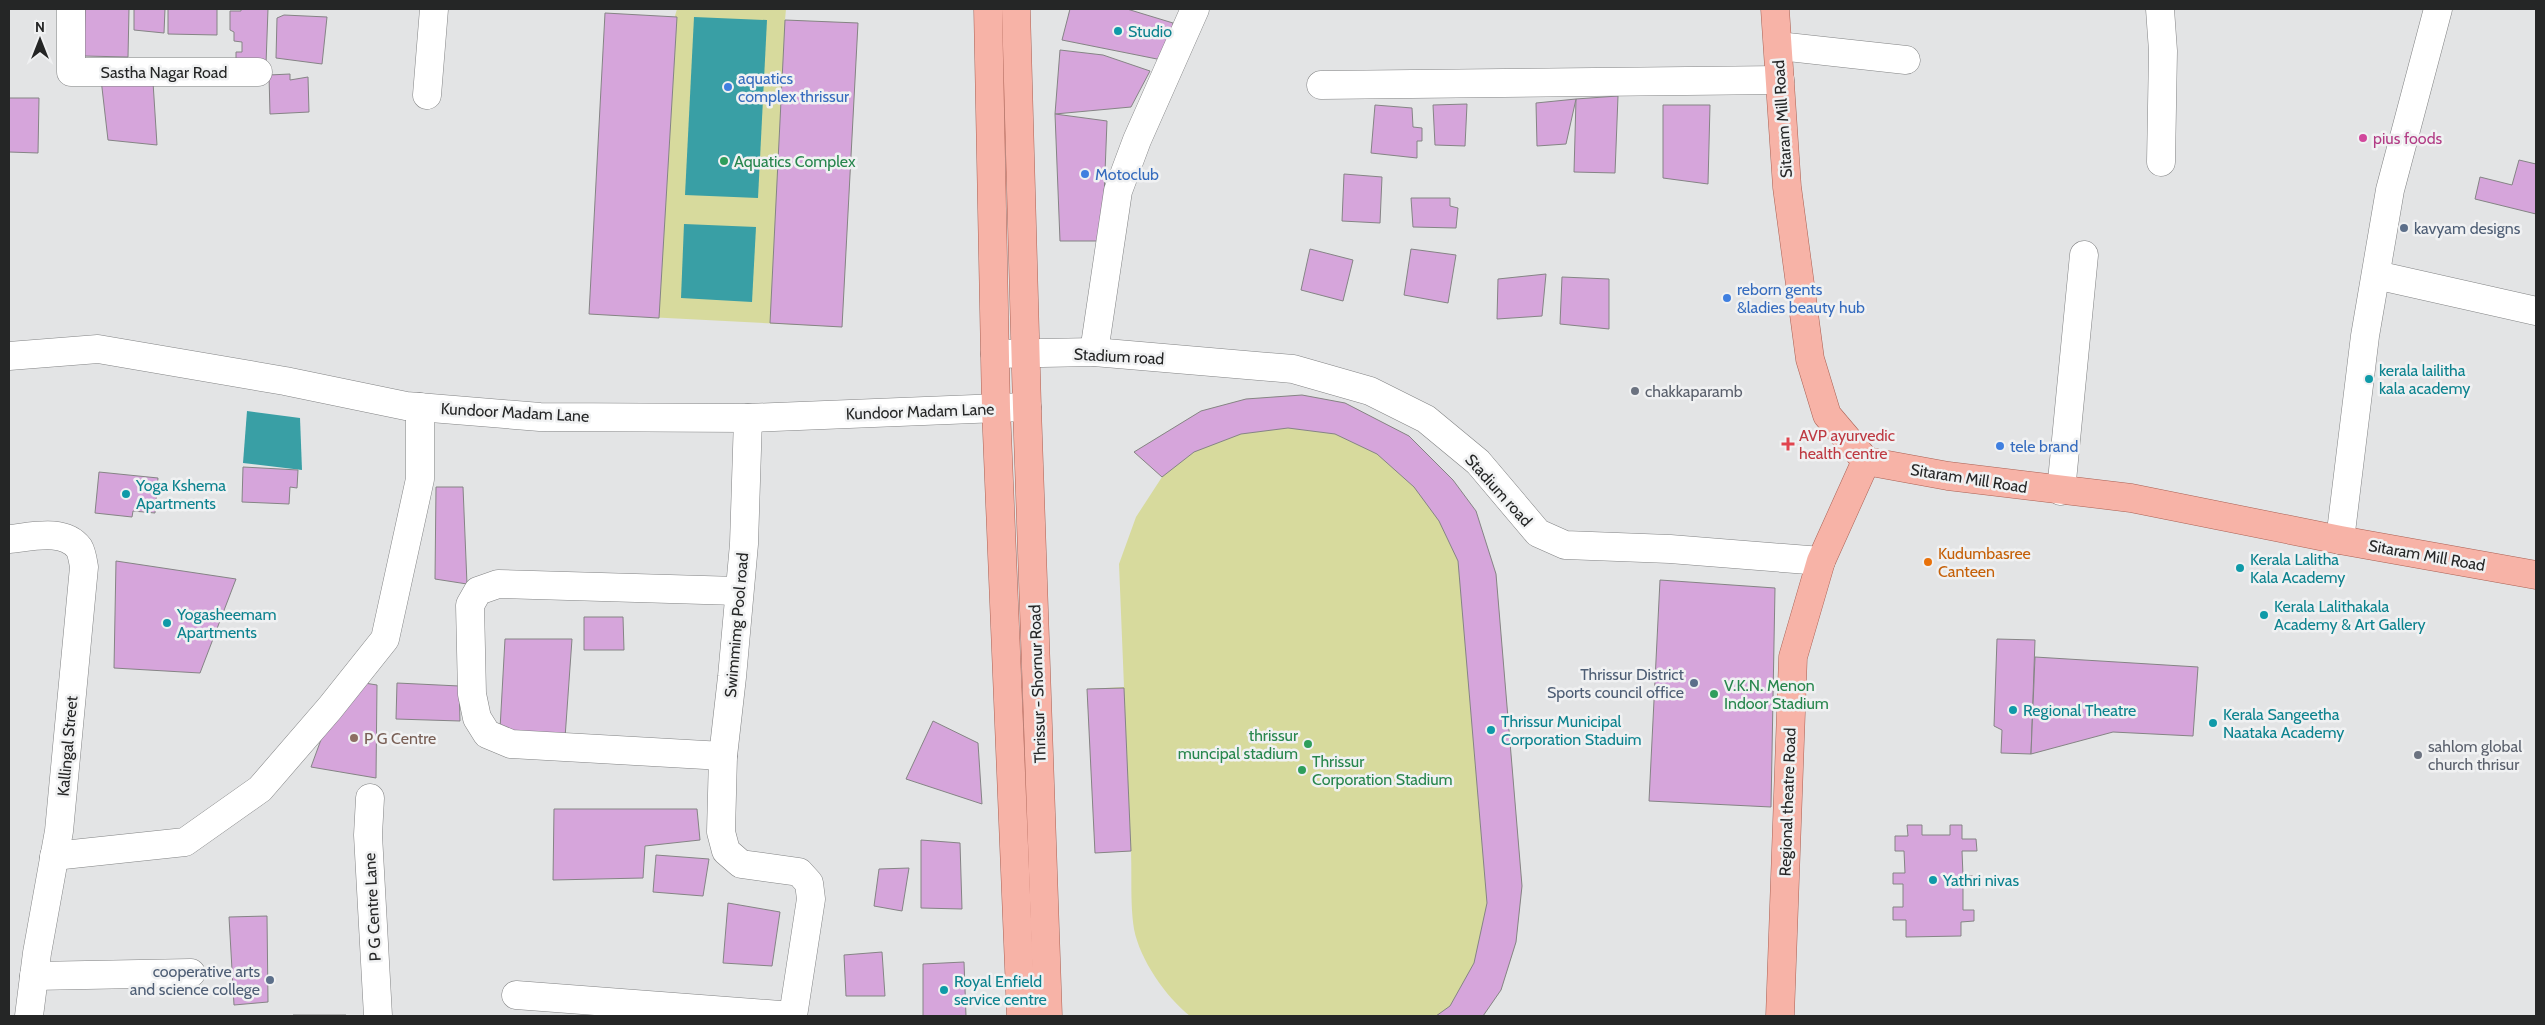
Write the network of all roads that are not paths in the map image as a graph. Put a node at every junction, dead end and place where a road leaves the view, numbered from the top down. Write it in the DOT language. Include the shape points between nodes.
graph roads {
  1 [pos="71,9"];
  2 [pos="434,9"];
  3 [pos="988,9"];
  4 [pos="1016,9"];
  5 [pos="1195,9"];
  6 [pos="1775,9"];
  7 [pos="2160,9"];
  8 [pos="2438,9"];
  9 [pos="1778,46"];
  10 [pos="1906,60"];
  11 [pos="258,72"];
  12 [pos="1780,80"];
  13 [pos="1321,86"];
  14 [pos="427,95"];
  15 [pos="2161,162"];
  16 [pos="992,166"];
  17 [pos="1020,166"];
  18 [pos="2084,255"];
  19 [pos="2376,274"];
  20 [pos="2536,311"];
  21 [pos="1094,352"];
  22 [pos="1025,353"];
  23 [pos="995,354"];
  24 [pos="9,356"];
  25 [pos="420,407"];
  26 [pos="1026,407"];
  27 [pos="996,408"];
  28 [pos="748,418"];
  29 [pos="1866,461"];
  30 [pos="2061,491"];
  31 [pos="9,539"];
  32 [pos="2340,540"];
  33 [pos="1821,561"];
  34 [pos="2536,575"];
  35 [pos="738,591"];
  36 [pos="723,756"];
  37 [pos="370,798"];
  38 [pos="54,856"];
  39 [pos="191,973"];
  40 [pos="34,976"];
  41 [pos="516,995"];
  42 [pos="29,1016"];
  43 [pos="378,1016"];
  44 [pos="793,1016"];
  45 [pos="1021,1016"];
  46 [pos="1048,1016"];
  47 [pos="1780,1016"];
  1 -- 11 [label="street, Sastha Nagar Road" via="71,72"];
  2 -- 14 [label="street"];
  3 -- 16 [label="main road"];
  4 -- 17 [label="main road, Thrissur - Shornur Road"];
  5 -- 21 [label="street" via="1118,191"];
  6 -- 9 [label="main road, Sitaram Mill Road"];
  7 -- 15 [label="street" via="2163,51"];
  8 -- 19 [label="street" via="2390,190"];
  9 -- 10 [label="street"];
  9 -- 12 [label="main road, Sitaram Mill Road"];
  12 -- 13 [label="street"];
  12 -- 29 [label="main road, Sitaram Mill Road" via="1787,187 1810,360 1827,414"];
  16 -- 17 [label="main road"];
  16 -- 23 [label="main road"];
  17 -- 22 [label="main road, Thrissur - Shornur Road"];
  18 -- 30 [label="street"];
  19 -- 20 [label="street"];
  19 -- 32 [label="street" via="2365,336"];
  21 -- 22 [label="street, Stadium road"];
  21 -- 33 [label="street, Stadium road" via="1293,369 1370,391 1426,419 1478,462 1538,532 1565,545 1670,548"];
  22 -- 23 [label="street, Stadium road"];
  22 -- 26 [label="main road, Thrissur - Shornur Road"];
  23 -- 27 [label="main road"];
  24 -- 25 [label="street, Kundoor Madam Lane" via="98,350 232,371"];
  25 -- 28 [label="street, Kundoor Madam Lane" via="540,417"];
  25 -- 38 [label="street" via="420,479 385,639 330,708 260,789 185,842"];
  26 -- 27 [label="street, Kundoor Madam Lane"];
  26 -- 46 [label="main road, Thrissur - Shornur Road"];
  27 -- 28 [label="street, Kundoor Madam Lane"];
  27 -- 45 [label="main road"];
  28 -- 35 [label="street, Swimmimg Pool road" via="744,544"];
  29 -- 30 [label="main road, Sitaram Mill Road"];
  29 -- 33 [label="main road"];
  30 -- 32 [label="main road, Sitaram Mill Road" via="2131,498"];
  31 -- 38 [label="street, Kallingal Street" via="68,538 80,549 84,567"];
  32 -- 34 [label="main road, Sitaram Mill Road"];
  33 -- 47 [label="main road, Regional theatre Road" via="1793,657"];
  35 -- 36 [label="street, Swimmimg Pool road"];
  35 -- 36 [label="street" via="498,584 478,591 470,605 472,694 477,718 487,734 511,744"];
  36 -- 44 [label="street, Swimmimg Pool road" via="721,832 726,851 741,864 799,872 810,883 811,900"];
  37 -- 43 [label="street, P G Centre Lane" via="368,835"];
  38 -- 40 [label="street, Kallingal Street"];
  39 -- 40 [label="street"];
  40 -- 42 [label="street, Kallingal Street"];
  41 -- 44 [label="street"];
}
